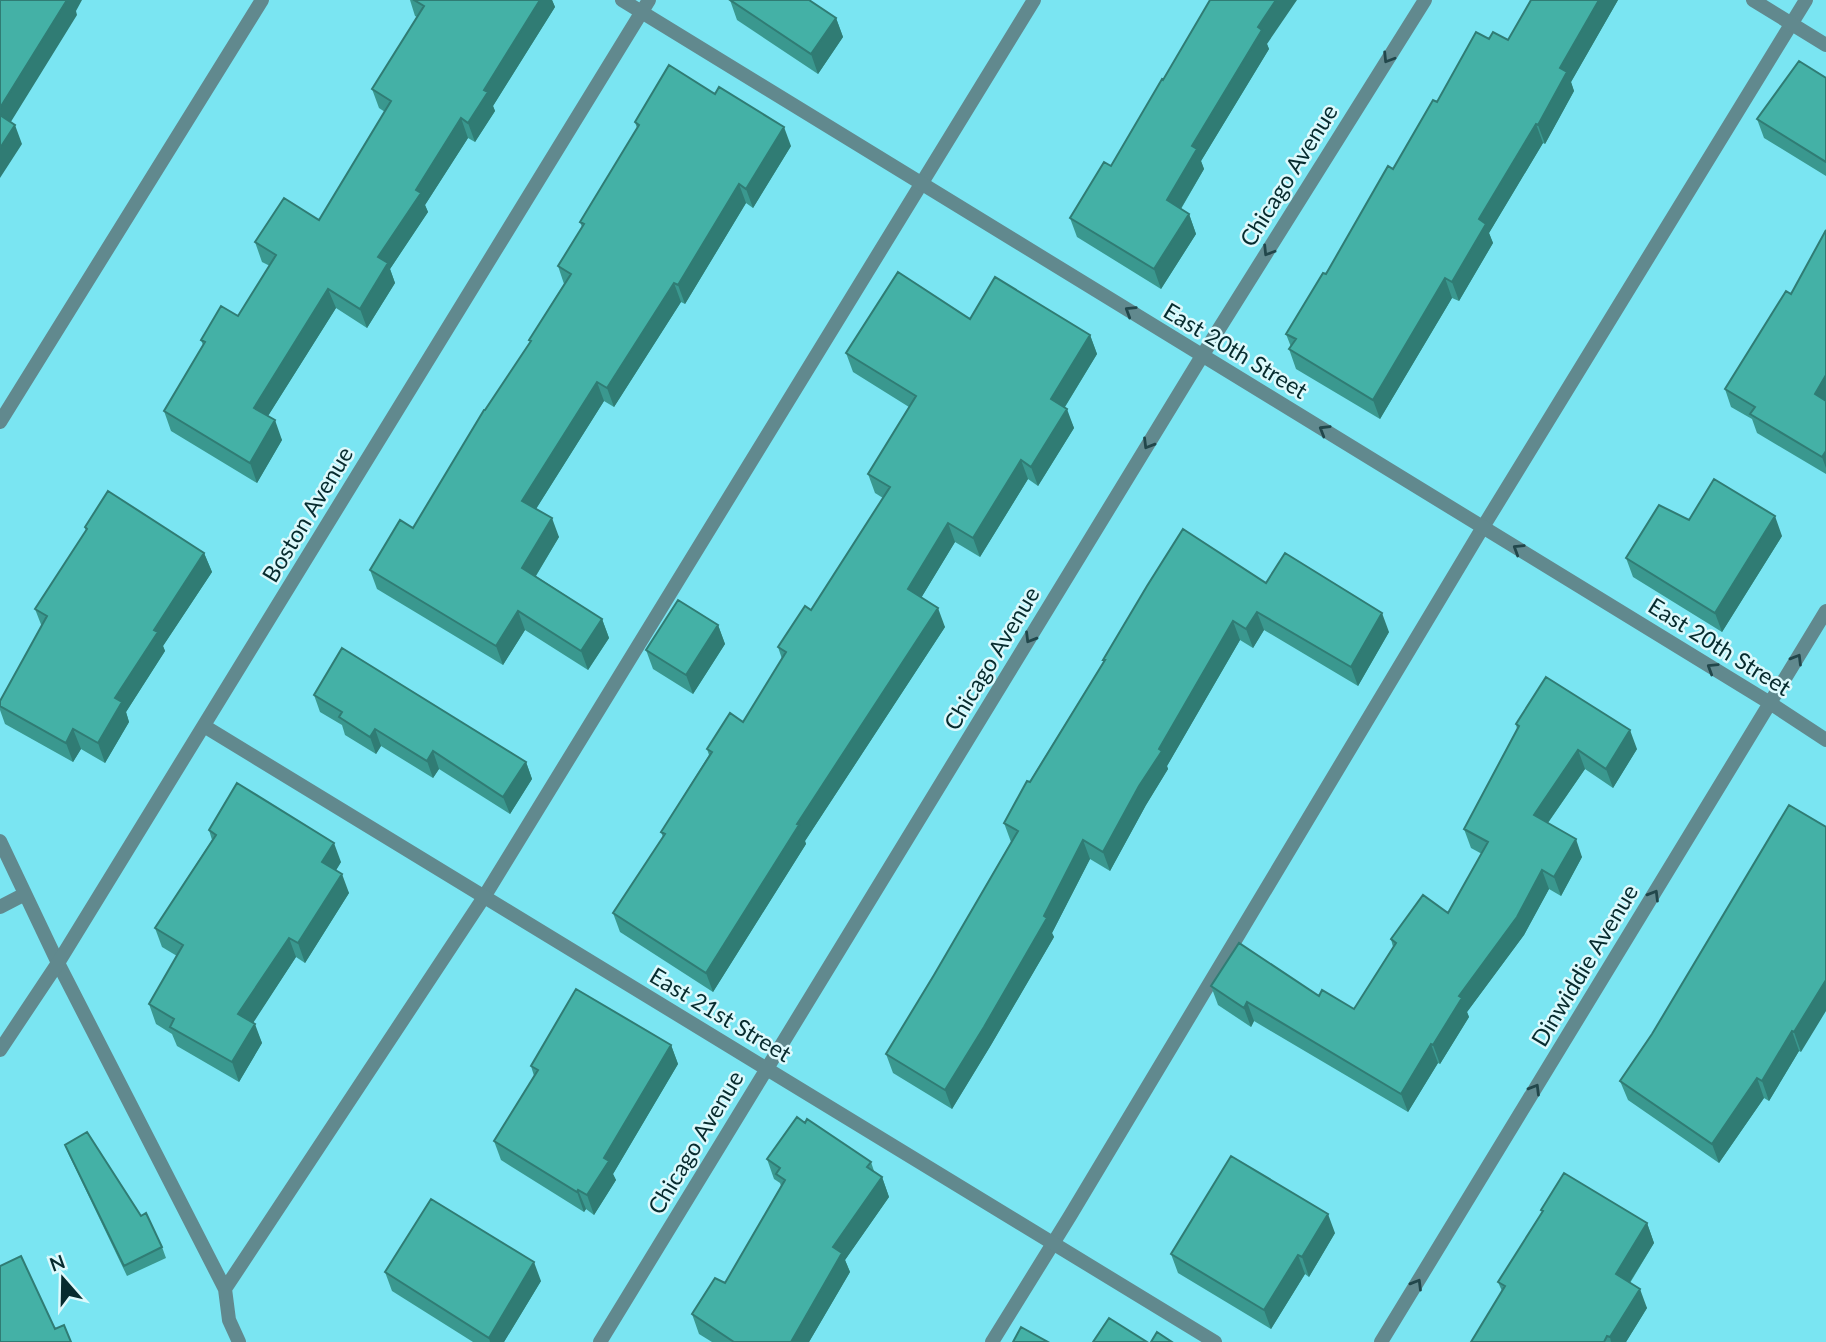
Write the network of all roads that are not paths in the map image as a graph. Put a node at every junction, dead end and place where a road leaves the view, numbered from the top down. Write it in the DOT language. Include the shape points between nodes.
graph roads {
  1 [pos="262,0"];
  2 [pos="622,0"];
  3 [pos="1034,0"];
  4 [pos="1425,0"];
  5 [pos="1752,0"];
  6 [pos="1806,0"];
  7 [pos="645,6"];
  8 [pos="1791,24"];
  9 [pos="1826,45"];
  10 [pos="922,184"];
  11 [pos="1202,356"];
  12 [pos="0,422"];
  13 [pos="1483,527"];
  14 [pos="1826,611"];
  15 [pos="1770,703"];
  16 [pos="204,726"];
  17 [pos="1826,740"];
  18 [pos="0,841"];
  19 [pos="25,894"];
  20 [pos="484,897"];
  21 [pos="0,907"];
  22 [pos="58,963"];
  23 [pos="0,1050"];
  24 [pos="767,1069"];
  25 [pos="1054,1244"];
  26 [pos="225,1289"];
  27 [pos="239,1342"];
  28 [pos="600,1342"];
  29 [pos="992,1342"];
  30 [pos="1215,1342"];
  31 [pos="1381,1342"];
  1 -- 12 [label="street"];
  2 -- 7 [label="street, East 20th Street"];
  3 -- 10 [label="street"];
  4 -- 11 [label="street, Chicago Avenue, one-way"];
  5 -- 8 [label="street"];
  6 -- 8 [label="street"];
  7 -- 10 [label="street, East 20th Street"];
  7 -- 16 [label="street, Boston Avenue"];
  8 -- 9 [label="street"];
  8 -- 13 [label="street"];
  11 -- 10 [label="street, East 20th Street, one-way"];
  10 -- 20 [label="street"];
  13 -- 11 [label="street, East 20th Street, one-way"];
  11 -- 24 [label="street, Chicago Avenue, one-way"];
  15 -- 13 [label="street, East 20th Street, one-way"];
  13 -- 25 [label="street"];
  15 -- 14 [label="street, Dinwiddie Avenue, one-way"];
  15 -- 17 [label="street, East 20th Street"];
  31 -- 15 [label="street, Dinwiddie Avenue, one-way"];
  16 -- 20 [label="street, East 21st Street"];
  16 -- 22 [label="street, Boston Avenue"];
  18 -- 19 [label="street"];
  19 -- 21 [label="street"];
  19 -- 22 [label="street"];
  20 -- 24 [label="street, East 21st Street"];
  20 -- 26 [label="street"];
  22 -- 23 [label="street, Boston Avenue"];
  22 -- 26 [label="street"];
  24 -- 25 [label="street, East 21st Street"];
  24 -- 28 [label="street, Chicago Avenue"];
  25 -- 29 [label="street"];
  25 -- 30 [label="street, East 21st Street"];
  26 -- 27 [label="street" via="229,1320"];
}
